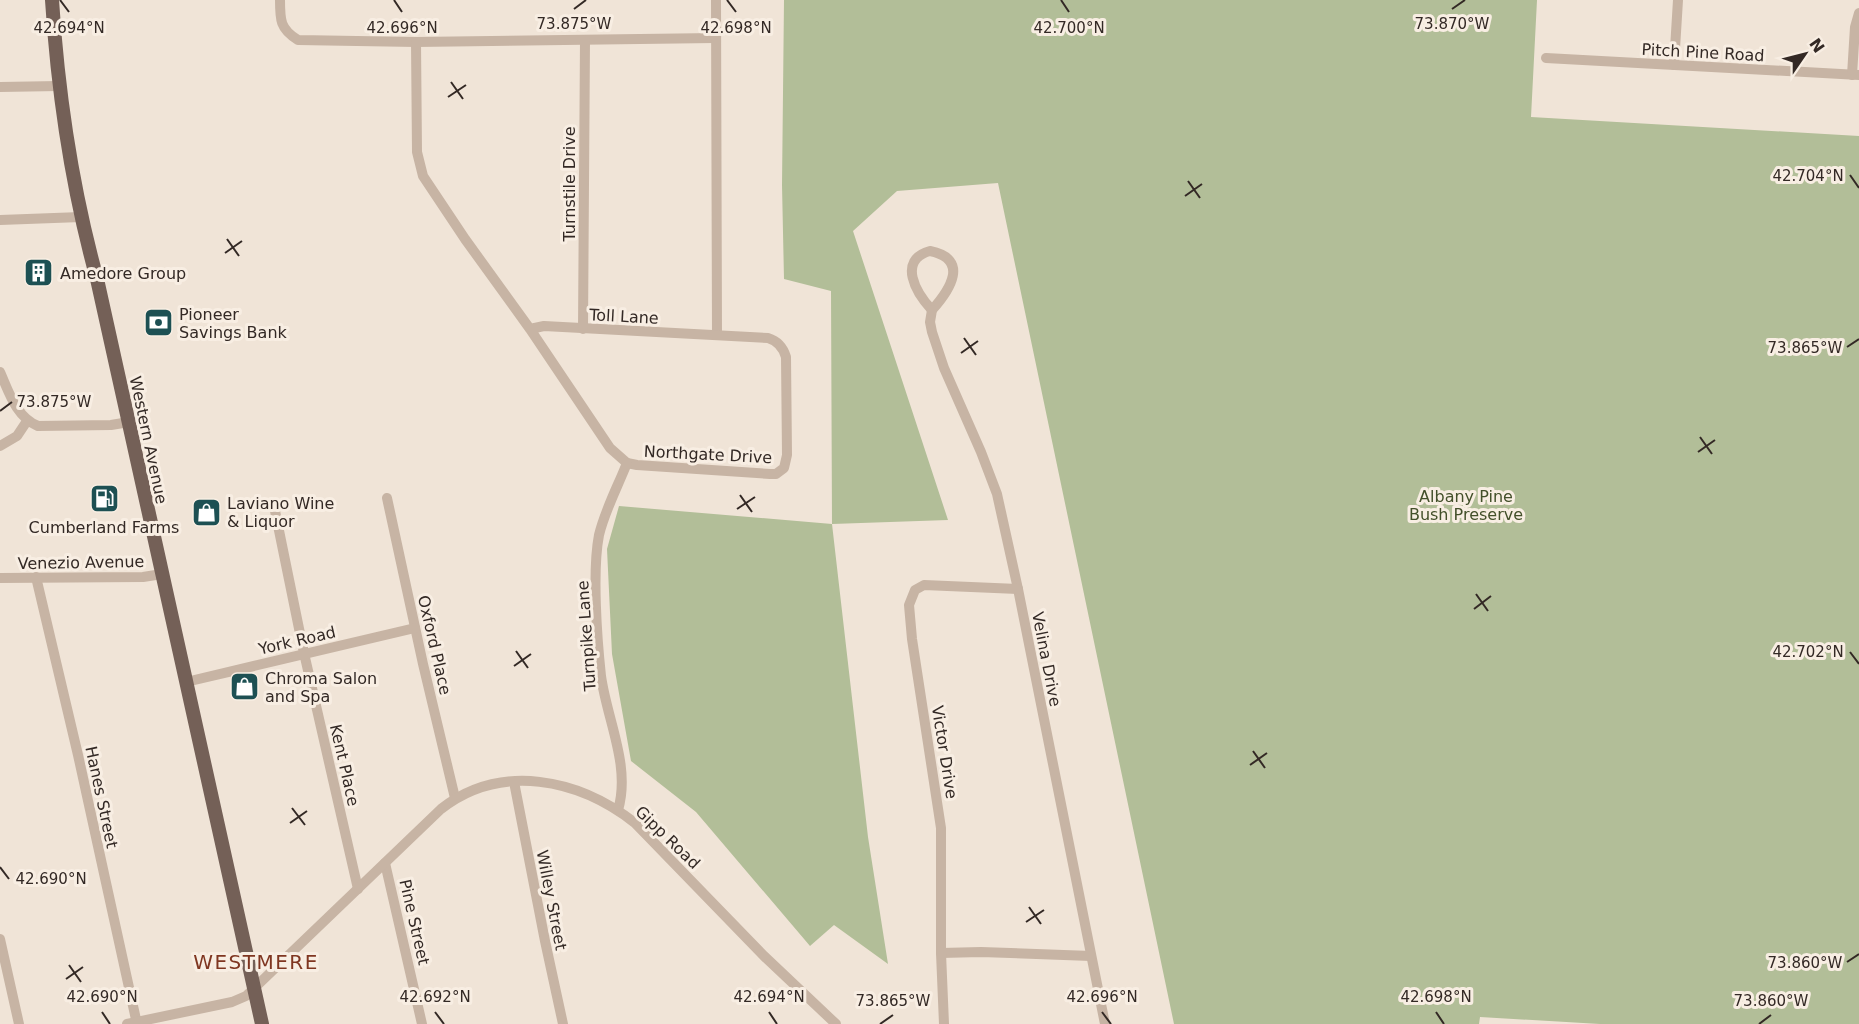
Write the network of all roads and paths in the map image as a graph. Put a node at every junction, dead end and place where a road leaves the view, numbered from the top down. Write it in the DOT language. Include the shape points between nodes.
graph roads {
  1 [pos="52,0"];
  2 [pos="280,0"];
  3 [pos="716,0"];
  4 [pos="1678,0"];
  5 [pos="1859,13"];
  6 [pos="715,38"];
  7 [pos="585,40"];
  8 [pos="416,42"];
  9 [pos="1546,58"];
  10 [pos="1674,65"];
  11 [pos="1855,75"];
  12 [pos="59,86"];
  13 [pos="0,87"];
  14 [pos="81,217"];
  15 [pos="0,220"];
  16 [pos="932,310"];
  17 [pos="530,329"];
  18 [pos="584,329"];
  19 [pos="717,335"];
  20 [pos="0,372"];
  21 [pos="27,421"];
  22 [pos="129,422"];
  23 [pos="0,446"];
  24 [pos="627,463"];
  25 [pos="387,498"];
  26 [pos="274,506"];
  27 [pos="162,574"];
  28 [pos="36,577"];
  29 [pos="0,578"];
  30 [pos="1018,589"];
  31 [pos="415,628"];
  32 [pos="304,653"];
  33 [pos="186,682"];
  34 [pos="514,782"];
  35 [pos="455,798"];
  36 [pos="618,810"];
  37 [pos="385,863"];
  38 [pos="358,889"];
  39 [pos="0,939"];
  40 [pos="942,953"];
  41 [pos="1090,956"];
  42 [pos="255,988"];
  43 [pos="133,1023"];
  44 [pos="19,1024"];
  45 [pos="262,1024"];
  46 [pos="422,1024"];
  47 [pos="563,1024"];
  48 [pos="836,1024"];
  49 [pos="944,1024"];
  50 [pos="1105,1024"];
  1 -- 12 [label="main road, Western Avenue"];
  2 -- 8 [label="street" via="281,22 298,40"];
  3 -- 6 [label="street"];
  4 -- 10 [label="street"];
  5 -- 11 [label="street" via="1855,27"];
  6 -- 7 [label="street"];
  6 -- 19 [label="street"];
  7 -- 8 [label="street"];
  7 -- 18 [label="street, Turnstile Drive"];
  8 -- 17 [label="street, Northgate Drive" via="416,141 423,176"];
  9 -- 10 [label="street, Pitch Pine Road"];
  10 -- 11 [label="street, Pitch Pine Road"];
  12 -- 13 [label="street"];
  12 -- 14 [label="main road, Western Avenue"];
  14 -- 15 [label="street"];
  14 -- 22 [label="main road, Western Avenue"];
  16 -- 16 [label="street, Velina Drive" via="950,286 954,271 947,257 930,250 917,256 912,269 921,297"];
  16 -- 30 [label="street, Velina Drive" via="932,332 944,368 997,494"];
  17 -- 18 [label="street, Toll Lane"];
  17 -- 24 [label="street, Northgate Drive" via="601,435"];
  18 -- 19 [label="street, Toll Lane"];
  19 -- 24 [label="street, Northgate Drive" via="768,338 784,350 784,468 770,474"];
  20 -- 21 [label="street"];
  21 -- 22 [label="street" via="45,427"];
  21 -- 23 [label="street" via="17,436"];
  22 -- 27 [label="main road, Western Avenue"];
  24 -- 36 [label="street, Turnpike Lane" via="603,523 597,556 601,676 623,779"];
  25 -- 31 [label="street, Oxford Place"];
  26 -- 32 [label="street, Kent Place"];
  27 -- 28 [label="street, Venezio Avenue"];
  27 -- 33 [label="main road, Western Avenue"];
  28 -- 29 [label="street, Venezio Avenue"];
  28 -- 43 [label="street, Hanes Street" via="78,754"];
  30 -- 40 [label="street, Victor Drive" via="924,585 910,599 912,639 941,828"];
  30 -- 41 [label="street, Velina Drive"];
  31 -- 32 [label="street, York Road"];
  31 -- 35 [label="street, Oxford Place"];
  32 -- 33 [label="street, York Road"];
  32 -- 38 [label="street, Kent Place"];
  33 -- 42 [label="main road, Western Avenue"];
  34 -- 35 [label="street, Gipp Road" via="483,787"];
  34 -- 36 [label="street, Gipp Road" via="540,781 568,787"];
  34 -- 47 [label="street, Willey Street"];
  35 -- 37 [label="street, Gipp Road"];
  36 -- 48 [label="street, Gipp Road" via="657,844 764,956"];
  37 -- 38 [label="street, Gipp Road"];
  37 -- 46 [label="street, Pine Street"];
  38 -- 42 [label="street, Gipp Road"];
  39 -- 44 [label="street"];
  40 -- 41 [label="street"];
  40 -- 49 [label="street, Victor Drive"];
  41 -- 50 [label="street, Velina Drive"];
  42 -- 43 [label="street, Gipp Road" via="239,1000"];
  42 -- 45 [label="main road, Western Avenue"];
}
